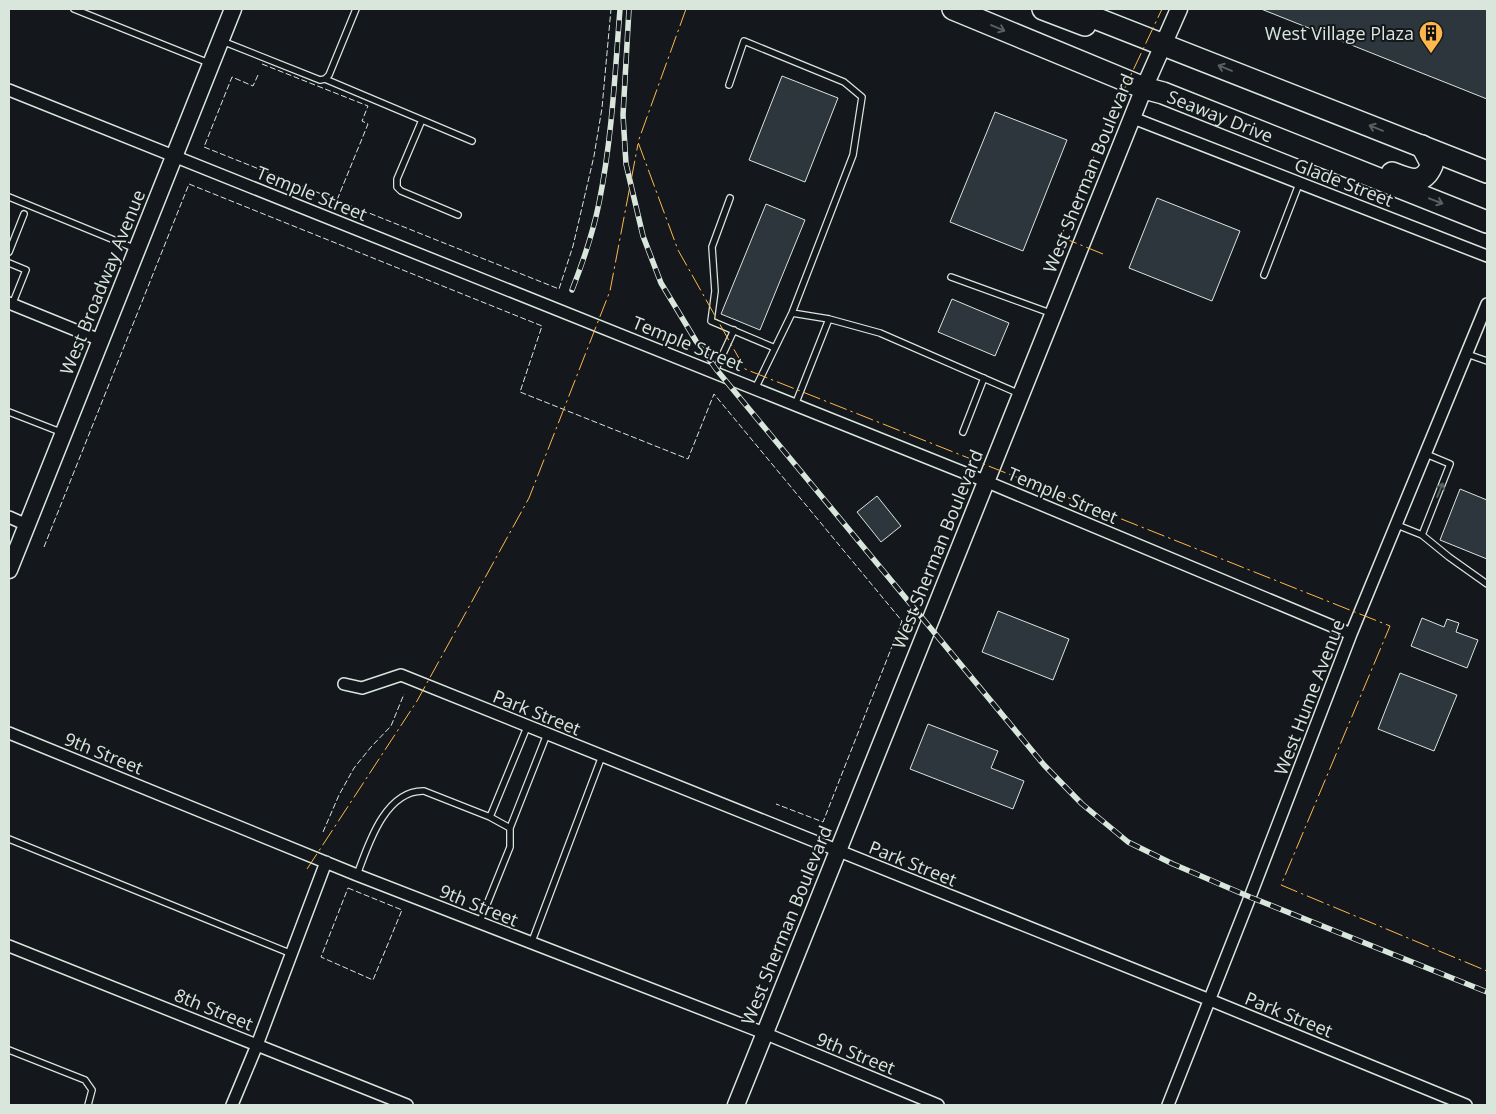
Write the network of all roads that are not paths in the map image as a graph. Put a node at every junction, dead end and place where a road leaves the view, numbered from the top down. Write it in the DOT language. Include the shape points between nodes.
graph roads {
  1 [pos="74,9"];
  2 [pos="233,9"];
  3 [pos="356,9"];
  4 [pos="954,9"];
  5 [pos="1044,9"];
  6 [pos="1072,9"];
  7 [pos="1179,9"];
  8 [pos="1134,32"];
  9 [pos="220,40"];
  10 [pos="1165,44"];
  11 [pos="211,64"];
  12 [pos="324,79"];
  13 [pos="729,84"];
  14 [pos="9,90"];
  15 [pos="1153,91"];
  16 [pos="1133,118"];
  17 [pos="422,120"];
  18 [pos="472,141"];
  19 [pos="1422,146"];
  20 [pos="174,157"];
  21 [pos="1487,172"];
  22 [pos="1299,184"];
  23 [pos="9,197"];
  24 [pos="730,198"];
  25 [pos="24,214"];
  26 [pos="458,215"];
  27 [pos="1487,222"];
  28 [pos="136,249"];
  29 [pos="9,252"];
  30 [pos="1487,256"];
  31 [pos="9,263"];
  32 [pos="1264,275"];
  33 [pos="951,277"];
  34 [pos="11,304"];
  35 [pos="1487,304"];
  36 [pos="792,313"];
  37 [pos="1053,314"];
  38 [pos="829,319"];
  39 [pos="734,330"];
  40 [pos="100,340"];
  41 [pos="775,348"];
  42 [pos="1467,354"];
  43 [pos="1487,361"];
  44 [pos="714,373"];
  45 [pos="984,378"];
  46 [pos="755,389"];
  47 [pos="1020,394"];
  48 [pos="795,405"];
  49 [pos="9,412"];
  50 [pos="963,432"];
  51 [pos="63,433"];
  52 [pos="1426,454"];
  53 [pos="986,481"];
  54 [pos="9,518"];
  55 [pos="27,525"];
  56 [pos="1397,525"];
  57 [pos="1422,535"];
  58 [pos="9,570"];
  59 [pos="1487,584"];
  60 [pos="1351,634"];
  61 [pos="344,684"];
  62 [pos="527,726"];
  63 [pos="9,733"];
  64 [pos="547,734"];
  65 [pos="602,756"];
  66 [pos="490,817"];
  67 [pos="510,828"];
  68 [pos="9,839"];
  69 [pos="838,851"];
  70 [pos="326,862"];
  71 [pos="357,875"];
  72 [pos="479,924"];
  73 [pos="531,944"];
  74 [pos="9,946"];
  75 [pos="292,954"];
  76 [pos="1210,1000"];
  77 [pos="764,1034"];
  78 [pos="257,1045"];
  79 [pos="9,1050"];
  80 [pos="88,1105"];
  81 [pos="232,1105"];
  82 [pos="407,1105"];
  83 [pos="736,1105"];
  84 [pos="938,1105"];
  85 [pos="1168,1105"];
  86 [pos="1466,1105"];
  1 -- 11 [label="lane"];
  2 -- 9 [label="main road, West Broadway Avenue"];
  3 -- 12 [label="lane" via="329,75"];
  4 -- 15 [label="highway, Seaway Drive, one-way"];
  5 -- 8 [label="highway" via="1106,33"];
  6 -- 8 [label="highway"];
  7 -- 10 [label="main road, West Sherman Boulevard"];
  8 -- 10 [label="highway"];
  9 -- 11 [label="main road, West Broadway Avenue"];
  9 -- 12 [label="lane"];
  10 -- 15 [label="main road, West Sherman Boulevard"];
  19 -- 10 [label="highway, one-way"];
  11 -- 20 [label="main road, West Broadway Avenue"];
  12 -- 17 [label="lane"];
  13 -- 36 [label="lane" via="744,41 844,82 862,97 853,155"];
  14 -- 20 [label="street, Temple Street"];
  15 -- 16 [label="main road, West Sherman Boulevard"];
  15 -- 19 [label="highway" via="1195,95 1413,180 1429,173 1432,165"];
  15 -- 27 [label="highway, Seaway Drive, one-way"];
  16 -- 22 [label="street, Glade Street"];
  16 -- 37 [label="main road, West Sherman Boulevard"];
  17 -- 18 [label="lane"];
  17 -- 26 [label="lane" via="399,174 397,187"];
  19 -- 21 [label="highway"];
  20 -- 28 [label="main road, West Broadway Avenue"];
  20 -- 44 [label="street, Temple Street"];
  22 -- 30 [label="street, Glade Street"];
  22 -- 32 [label="lane"];
  23 -- 28 [label="lane"];
  24 -- 39 [label="lane" via="712,248 715,291 711,321"];
  25 -- 29 [label="lane"];
  28 -- 40 [label="main road, West Broadway Avenue"];
  31 -- 34 [label="lane" via="26,270"];
  33 -- 37 [label="lane"];
  34 -- 40 [label="street"];
  35 -- 42 [label="street, West Hume Avenue"];
  36 -- 38 [label="lane"];
  36 -- 41 [label="lane"];
  37 -- 47 [label="main road, West Sherman Boulevard"];
  38 -- 45 [label="lane" via="880,333"];
  38 -- 48 [label="lane"];
  39 -- 41 [label="lane"];
  39 -- 44 [label="lane"];
  40 -- 51 [label="main road, West Broadway Avenue"];
  41 -- 46 [label="lane"];
  42 -- 43 [label="lane"];
  42 -- 52 [label="street, West Hume Avenue"];
  44 -- 46 [label="street, Temple Street"];
  45 -- 47 [label="lane"];
  45 -- 50 [label="lane"];
  46 -- 48 [label="street, Temple Street"];
  47 -- 53 [label="main road, West Sherman Boulevard"];
  48 -- 53 [label="street, Temple Street"];
  49 -- 51 [label="lane"];
  51 -- 55 [label="main road, West Broadway Avenue"];
  52 -- 56 [label="street, West Hume Avenue"];
  57 -- 52 [label="lane, one-way" via="1450,464"];
  53 -- 60 [label="street, Temple Street"];
  53 -- 69 [label="main road, West Sherman Boulevard"];
  54 -- 55 [label="street"];
  55 -- 58 [label="main road, West Broadway Avenue"];
  56 -- 57 [label="lane"];
  56 -- 60 [label="street, West Hume Avenue"];
  57 -- 59 [label="lane"];
  60 -- 76 [label="street, West Hume Avenue"];
  61 -- 62 [label="street, Park Street" via="362,688 401,675"];
  62 -- 64 [label="street, Park Street"];
  62 -- 66 [label="lane"];
  63 -- 70 [label="street, 9th Street"];
  64 -- 65 [label="street, Park Street"];
  64 -- 67 [label="lane"];
  65 -- 69 [label="street, Park Street"];
  65 -- 73 [label="lane"];
  66 -- 67 [label="lane"];
  66 -- 71 [label="lane" via="424,791 406,794 381,821"];
  67 -- 72 [label="lane" via="510,847"];
  68 -- 75 [label="lane"];
  69 -- 76 [label="street, Park Street"];
  69 -- 77 [label="main road, West Sherman Boulevard"];
  70 -- 71 [label="street, 9th Street"];
  70 -- 75 [label="street"];
  71 -- 72 [label="street, 9th Street"];
  72 -- 73 [label="street, 9th Street"];
  73 -- 77 [label="street, 9th Street"];
  74 -- 78 [label="street, 8th Street"];
  75 -- 78 [label="street"];
  76 -- 85 [label="street, West Hume Avenue"];
  76 -- 86 [label="street, Park Street"];
  77 -- 83 [label="main road, West Sherman Boulevard"];
  77 -- 84 [label="street, 9th Street"];
  78 -- 81 [label="street"];
  78 -- 82 [label="street, 8th Street"];
  79 -- 80 [label="lane" via="85,1080 92,1090"];
}
